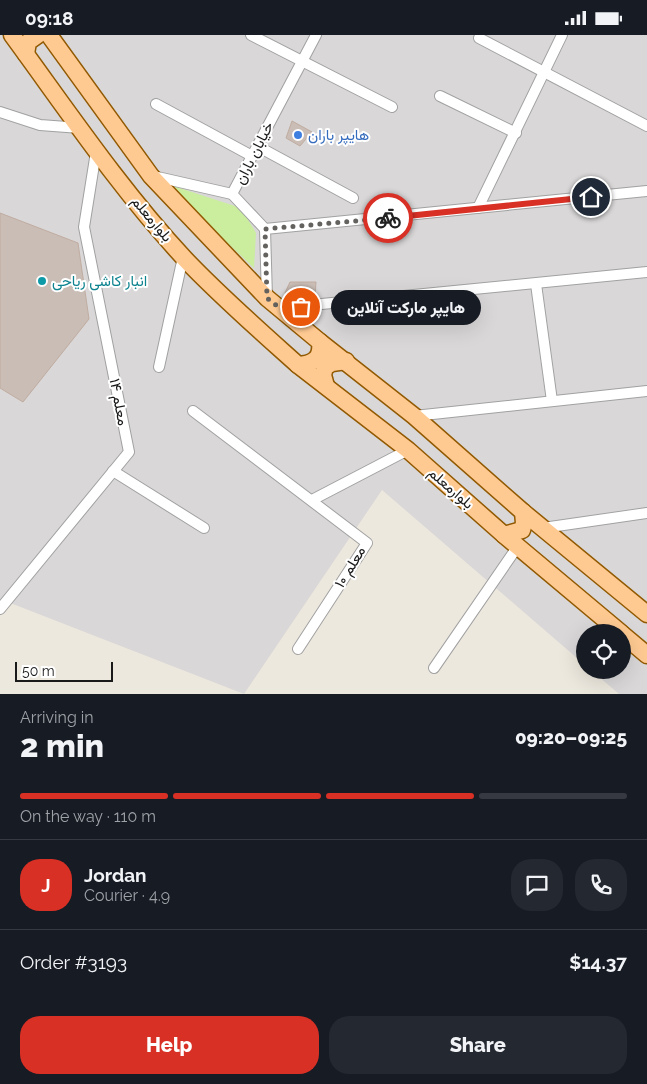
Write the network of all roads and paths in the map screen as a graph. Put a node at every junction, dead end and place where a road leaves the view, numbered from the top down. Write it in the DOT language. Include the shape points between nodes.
graph roads {
  1 [pos="12,35"];
  2 [pos="38,35"];
  3 [pos="49,35"];
  4 [pos="251,35"];
  5 [pos="316,35"];
  6 [pos="562,35"];
  7 [pos="479,38"];
  8 [pos="26,55"];
  9 [pos="302,61"];
  10 [pos="546,72"];
  11 [pos="440,96"];
  12 [pos="156,104"];
  13 [pos="392,107"];
  14 [pos="0,112"];
  15 [pos="647,126"];
  16 [pos="80,128"];
  17 [pos="516,133"];
  18 [pos="257,146"];
  19 [pos="96,152"];
  20 [pos="252,156"];
  21 [pos="151,176"];
  22 [pos="647,191"];
  23 [pos="232,194"];
  24 [pos="353,198"];
  25 [pos="478,208"];
  26 [pos="265,229"];
  27 [pos="183,257"];
  28 [pos="647,271"];
  29 [pos="536,283"];
  30 [pos="267,298"];
  31 [pos="281,309"];
  32 [pos="320,342"];
  33 [pos="346,361"];
  34 [pos="298,365"];
  35 [pos="159,367"];
  36 [pos="326,386"];
  37 [pos="647,391"];
  38 [pos="552,401"];
  39 [pos="193,411"];
  40 [pos="414,417"];
  41 [pos="408,450"];
  42 [pos="113,471"];
  43 [pos="312,500"];
  44 [pos="522,511"];
  45 [pos="647,513"];
  46 [pos="204,528"];
  47 [pos="548,533"];
  48 [pos="504,535"];
  49 [pos="518,546"];
  50 [pos="536,562"];
  51 [pos="0,609"];
  52 [pos="647,614"];
  53 [pos="611,624"];
  54 [pos="631,641"];
  55 [pos="298,649"];
  56 [pos="647,655"];
  57 [pos="434,668"];
  1 -- 8 [label="main road, بلوارمعلم"];
  2 -- 8 [label="main road" via="28,42"];
  3 -- 21 [label="main road, بلوارمعلم"];
  4 -- 9 [label="street"];
  5 -- 9 [label="street, خیابان باران"];
  6 -- 10 [label="street"];
  7 -- 10 [label="street"];
  8 -- 16 [label="main road, بلوارمعلم"];
  9 -- 13 [label="street"];
  9 -- 18 [label="street, خیابان باران"];
  10 -- 15 [label="street"];
  10 -- 17 [label="street"];
  11 -- 17 [label="street"];
  12 -- 20 [label="street"];
  14 -- 16 [label="street" via="40,125"];
  16 -- 19 [label="main road, بلوارمعلم"];
  17 -- 25 [label="street"];
  18 -- 20 [label="street, خیابان باران"];
  18 -- 24 [label="street"];
  19 -- 27 [label="main road, بلوارمعلم"];
  19 -- 42 [label="street, معلم ۱۴" via="84,227 129,452"];
  20 -- 23 [label="street, خیابان باران"];
  21 -- 23 [label="street"];
  21 -- 30 [label="main road, بلوارمعلم"];
  22 -- 25 [label="street"];
  23 -- 26 [label="street, خیابان باران"];
  25 -- 26 [label="street"];
  26 -- 30 [label="street"];
  27 -- 34 [label="main road, بلوارمعلم"];
  27 -- 35 [label="street"];
  28 -- 29 [label="street"];
  29 -- 31 [label="street"];
  29 -- 38 [label="street"];
  30 -- 31 [label="main road, بلوارمعلم"];
  31 -- 32 [label="main road, بلوارمعلم"];
  32 -- 33 [label="main road, بلوارمعلم"];
  32 -- 34 [label="main road" via="321,352 315,361"];
  33 -- 36 [label="main road" via="325,367"];
  33 -- 40 [label="main road, بلوارمعلم"];
  34 -- 36 [label="main road, بلوارمعلم"];
  36 -- 41 [label="main road, بلوارمعلم"];
  37 -- 38 [label="street"];
  38 -- 40 [label="street"];
  39 -- 43 [label="street, معلم ۱۰"];
  40 -- 44 [label="main road, بلوارمعلم"];
  41 -- 43 [label="street"];
  41 -- 48 [label="main road, بلوارمعلم"];
  42 -- 46 [label="street"];
  42 -- 51 [label="street, معلم ۱۴"];
  43 -- 55 [label="street, معلم ۱۰" via="367,543"];
  44 -- 47 [label="main road, بلوارمعلم"];
  44 -- 48 [label="main road" via="522,530"];
  45 -- 47 [label="street"];
  47 -- 50 [label="main road" via="533,546"];
  47 -- 52 [label="main road, بلوارمعلم"];
  48 -- 49 [label="main road, بلوارمعلم"];
  49 -- 50 [label="main road, بلوارمعلم"];
  49 -- 57 [label="street"];
  50 -- 53 [label="main road, بلوارمعلم"];
  54 -- 56 [label="main road, بلوارمعلم"];
}
